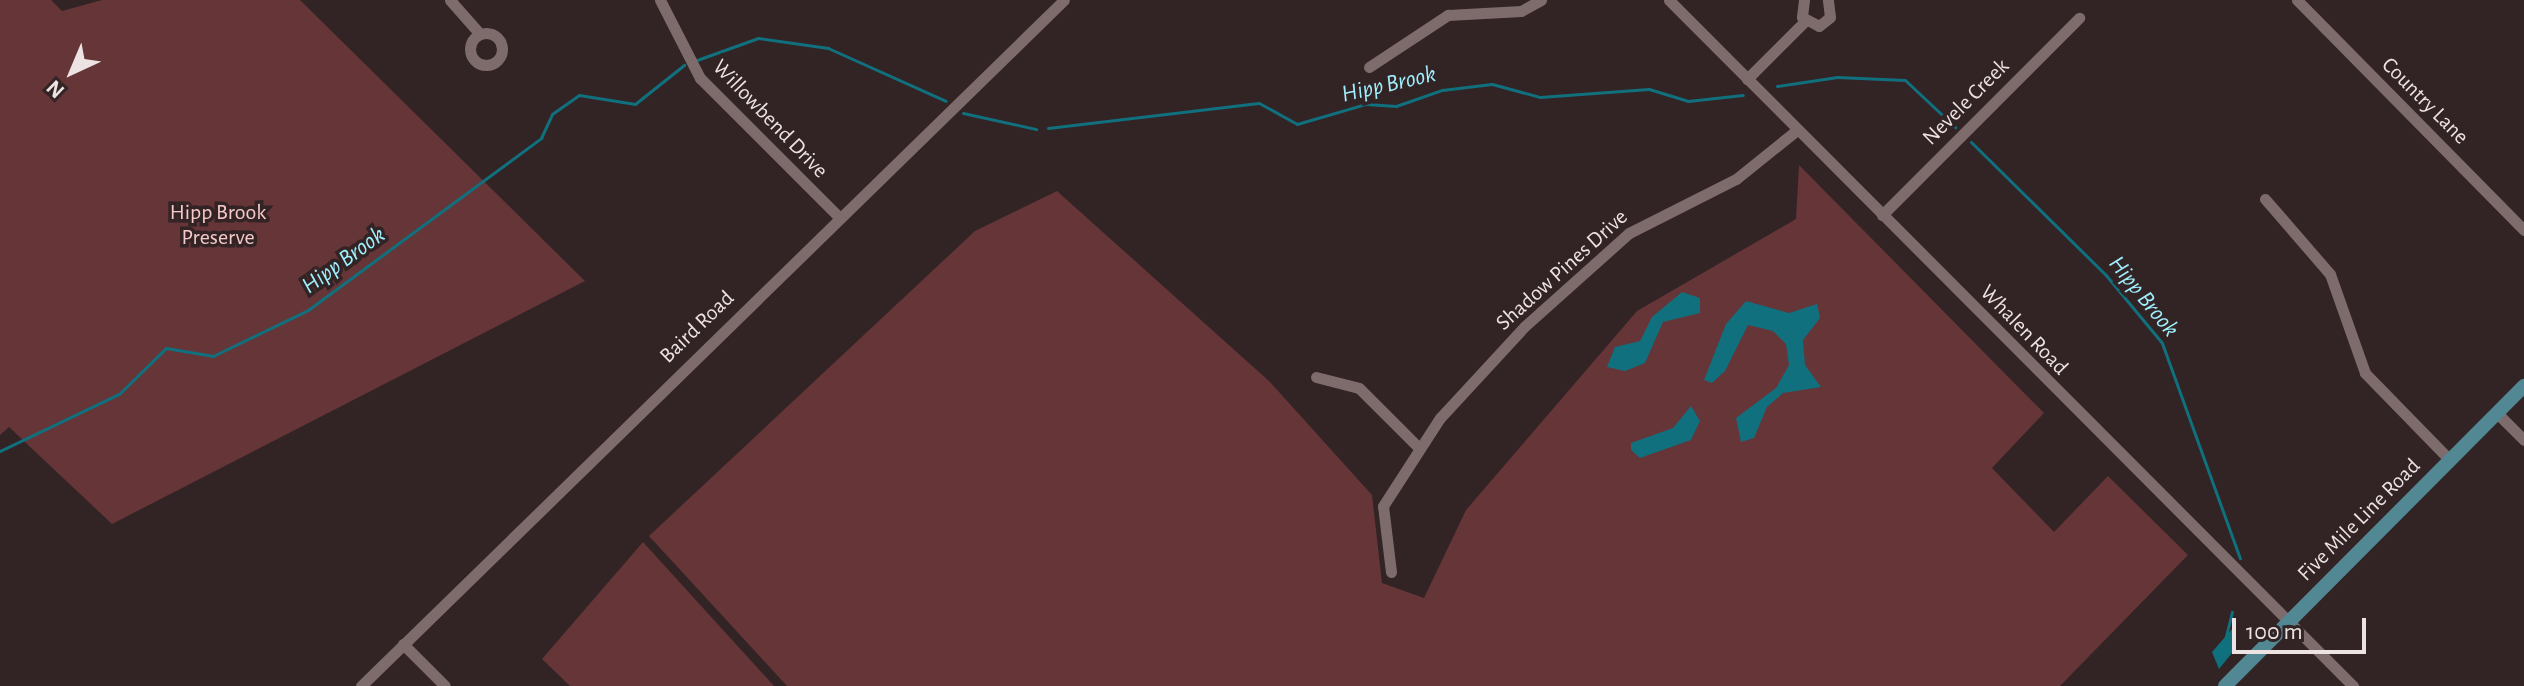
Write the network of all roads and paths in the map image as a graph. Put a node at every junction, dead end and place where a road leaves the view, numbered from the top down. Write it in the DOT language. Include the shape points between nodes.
graph roads {
  1 [pos="450,0"];
  2 [pos="660,0"];
  3 [pos="1064,0"];
  4 [pos="1541,0"];
  5 [pos="1669,0"];
  6 [pos="1804,0"];
  7 [pos="1828,0"];
  8 [pos="2297,0"];
  9 [pos="2079,18"];
  10 [pos="1805,21"];
  11 [pos="480,34"];
  12 [pos="1369,67"];
  13 [pos="1747,79"];
  14 [pos="1797,130"];
  15 [pos="2265,199"];
  16 [pos="1882,215"];
  17 [pos="839,217"];
  18 [pos="2524,230"];
  19 [pos="1316,377"];
  20 [pos="2524,386"];
  21 [pos="2497,413"];
  22 [pos="2524,440"];
  23 [pos="1417,446"];
  24 [pos="2450,460"];
  25 [pos="1391,572"];
  26 [pos="2287,624"];
  27 [pos="403,644"];
  28 [pos="361,686"];
  29 [pos="445,686"];
  30 [pos="2225,686"];
  31 [pos="2353,686"];
  1 -- 11 [label="street"];
  2 -- 17 [label="street, Willowbend Drive" via="700,78"];
  3 -- 17 [label="street, Baird Road"];
  4 -- 12 [label="street" via="1521,11 1448,15"];
  5 -- 13 [label="street, Whalen Road"];
  6 -- 10 [label="street"];
  7 -- 10 [label="street" via="1827,21"];
  8 -- 18 [label="street, Country Lane"];
  9 -- 16 [label="street, Nevele Creek"];
  10 -- 13 [label="street"];
  13 -- 14 [label="street, Whalen Road"];
  14 -- 16 [label="street, Whalen Road"];
  14 -- 23 [label="street, Shadow Pines Drive" via="1736,179 1629,233 1525,326"];
  15 -- 24 [label="street" via="2330,274 2365,373"];
  16 -- 26 [label="street, Whalen Road"];
  17 -- 27 [label="street, Baird Road"];
  19 -- 23 [label="street" via="1359,388"];
  20 -- 21 [label="main road, Five Mile Line Road"];
  21 -- 22 [label="street"];
  21 -- 24 [label="main road, Five Mile Line Road"];
  23 -- 25 [label="street, Shadow Pines Drive" via="1381,513"];
  24 -- 26 [label="main road, Five Mile Line Road"];
  26 -- 30 [label="main road, Five Mile Line Road"];
  26 -- 31 [label="street, Whalen Road"];
  27 -- 28 [label="street, Baird Road"];
  27 -- 29 [label="street"];
}
